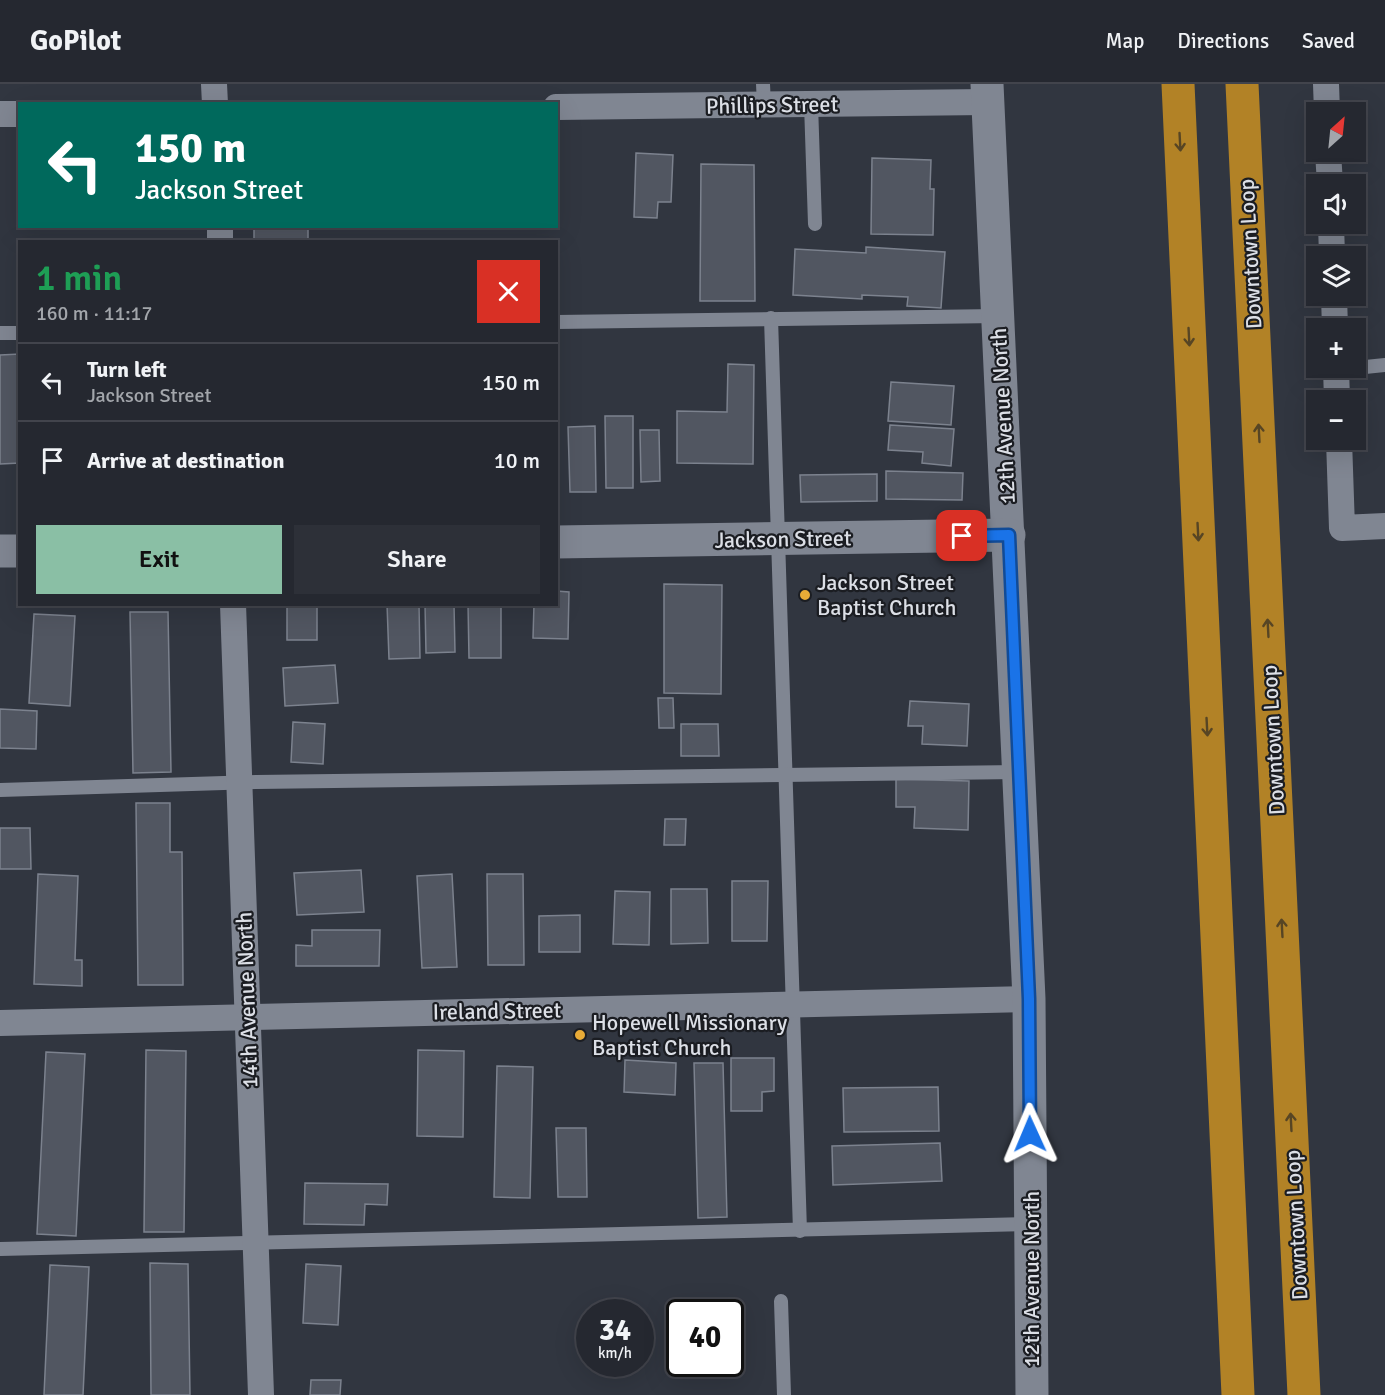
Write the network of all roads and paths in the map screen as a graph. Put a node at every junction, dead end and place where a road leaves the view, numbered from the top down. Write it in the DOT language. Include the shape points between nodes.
graph roads {
  1 [pos="214,84"];
  2 [pos="1178,84"];
  3 [pos="1242,84"];
  4 [pos="1326,84"];
  5 [pos="987,93"];
  6 [pos="764,94"];
  7 [pos="215,102"];
  8 [pos="1327,102"];
  9 [pos="811,104"];
  10 [pos="558,107"];
  11 [pos="0,114"];
  12 [pos="18,114"];
  13 [pos="815,224"];
  14 [pos="999,316"];
  15 [pos="771,318"];
  16 [pos="558,322"];
  17 [pos="0,333"];
  18 [pos="18,333"];
  19 [pos="1385,365"];
  20 [pos="1366,367"];
  21 [pos="1339,450"];
  22 [pos="1385,526"];
  23 [pos="1009,535"];
  24 [pos="779,539"];
  25 [pos="558,542"];
  26 [pos="0,551"];
  27 [pos="18,551"];
  28 [pos="233,606"];
  29 [pos="1019,772"];
  30 [pos="785,774"];
  31 [pos="239,782"];
  32 [pos="0,790"];
  33 [pos="1029,999"];
  34 [pos="794,1004"];
  35 [pos="248,1017"];
  36 [pos="0,1023"];
  37 [pos="1031,1224"];
  38 [pos="800,1231"];
  39 [pos="256,1242"];
  40 [pos="0,1249"];
  41 [pos="781,1301"];
  42 [pos="1303,1382"];
  43 [pos="1237,1388"];
  44 [pos="261,1395"];
  45 [pos="784,1395"];
  46 [pos="1032,1395"];
  1 -- 7 [label="street"];
  2 -- 43 [label="highway, one-way"];
  42 -- 3 [label="highway, Downtown Loop, one-way"];
  4 -- 8 [label="street"];
  5 -- 9 [label="street, Phillips Street"];
  5 -- 14 [label="street, 12th Avenue North"];
  6 -- 9 [label="street, Phillips Street"];
  6 -- 10 [label="street, Phillips Street"];
  9 -- 13 [label="lane"];
  11 -- 12 [label="street"];
  14 -- 15 [label="lane"];
  14 -- 23 [label="street, 12th Avenue North"];
  15 -- 16 [label="lane"];
  15 -- 24 [label="lane"];
  17 -- 18 [label="lane"];
  19 -- 20 [label="lane"];
  21 -- 22 [label="street" via="1342,528"];
  23 -- 24 [label="street, Jackson Street"];
  23 -- 29 [label="street, 12th Avenue North"];
  24 -- 25 [label="street, Jackson Street"];
  24 -- 30 [label="lane"];
  26 -- 27 [label="street"];
  28 -- 31 [label="street, 14th Avenue North"];
  29 -- 30 [label="lane"];
  29 -- 33 [label="street, 12th Avenue North"];
  30 -- 31 [label="lane"];
  30 -- 34 [label="lane"];
  31 -- 32 [label="lane"];
  31 -- 35 [label="street, 14th Avenue North"];
  33 -- 34 [label="street, Ireland Street"];
  33 -- 37 [label="street, 12th Avenue North"];
  34 -- 35 [label="street, Ireland Street"];
  34 -- 38 [label="lane"];
  35 -- 36 [label="street, Ireland Street"];
  35 -- 39 [label="street, 14th Avenue North"];
  37 -- 38 [label="lane"];
  37 -- 46 [label="street, 12th Avenue North"];
  38 -- 39 [label="lane"];
  39 -- 40 [label="lane"];
  39 -- 44 [label="street, 14th Avenue North"];
  41 -- 45 [label="lane"];
}
